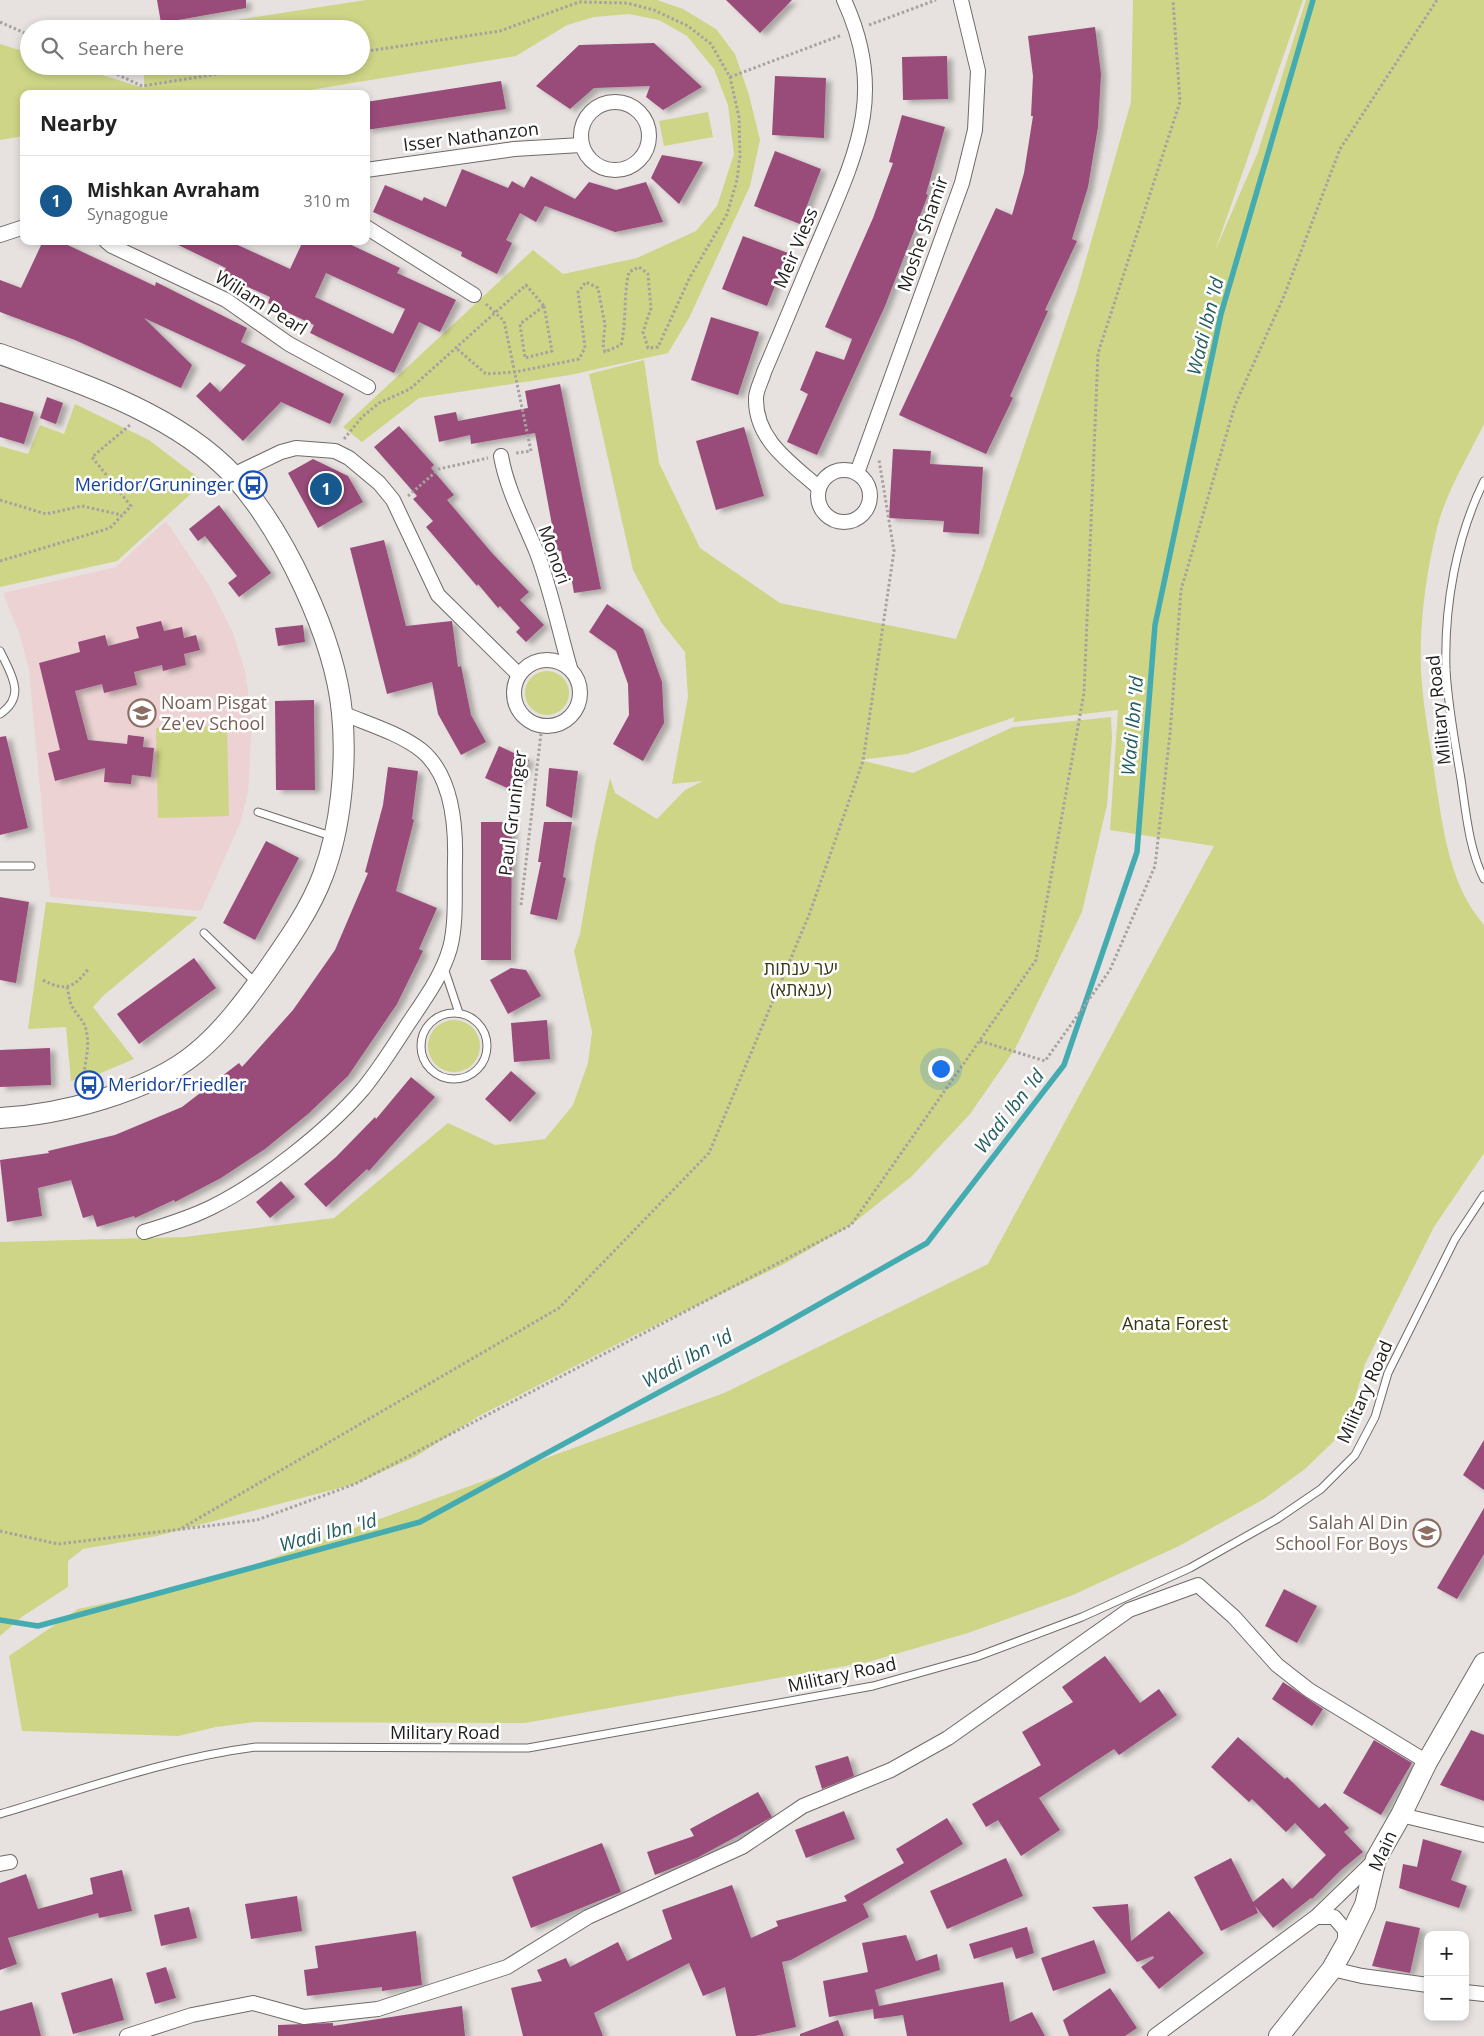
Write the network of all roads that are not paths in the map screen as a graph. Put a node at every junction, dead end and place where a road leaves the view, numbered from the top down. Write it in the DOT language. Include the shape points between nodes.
graph roads {
  1 [pos="844,0"];
  2 [pos="961,0"];
  3 [pos="582,145"];
  4 [pos="370,169"];
  5 [pos="20,228"];
  6 [pos="370,230"];
  7 [pos="0,235"];
  8 [pos="111,245"];
  9 [pos="474,295"];
  10 [pos="0,354"];
  11 [pos="368,387"];
  12 [pos="501,456"];
  13 [pos="857,474"];
  14 [pos="233,475"];
  15 [pos="1484,481"];
  16 [pos="819,488"];
  17 [pos="0,651"];
  18 [pos="570,668"];
  19 [pos="518,676"];
  20 [pos="342,713"];
  21 [pos="0,714"];
  22 [pos="258,812"];
  23 [pos="334,837"];
  24 [pos="0,866"];
  25 [pos="31,866"];
  26 [pos="1484,879"];
  27 [pos="204,933"];
  28 [pos="443,964"];
  29 [pos="257,984"];
  30 [pos="459,1013"];
  31 [pos="0,1118"];
  32 [pos="1484,1195"];
  33 [pos="144,1232"];
  34 [pos="1484,1662"];
  35 [pos="1427,1762"];
  36 [pos="0,1814"];
  37 [pos="1401,1815"];
  38 [pos="1484,1835"];
  39 [pos="1376,1859"];
  40 [pos="1316,1918"];
  41 [pos="1346,1946"];
  42 [pos="1332,1969"];
  43 [pos="1424,1984"];
  44 [pos="1469,1992"];
  45 [pos="1484,1994"];
  46 [pos="127,2036"];
  47 [pos="1155,2036"];
  48 [pos="1279,2036"];
  1 -- 16 [label="street, Meir Viess" via="863,55 864,119 854,158 756,397 760,424 770,443"];
  2 -- 13 [label="street, Moshe Shamir" via="978,71 975,130 962,183"];
  3 -- 3 [label="street" via="586,156 595,164 606,170 622,170 642,159 650,141 649,129 645,118 636,109 626,103 610,102 589,114 583,124"];
  3 -- 4 [label="street, Isser Nathanzon" via="514,149"];
  5 -- 7 [label="street"];
  6 -- 9 [label="street"];
  8 -- 11 [label="street, Wiliam Pearl" via="226,300 289,344"];
  10 -- 14 [label="street" via="101,391 146,412 206,450"];
  12 -- 18 [label="street, Monori" via="512,494 537,554"];
  13 -- 16 [label="street" via="841,470 832,473"];
  13 -- 16 [label="street" via="869,487 870,496 864,513 855,520 837,522 824,514 819,506"];
  14 -- 19 [label="street" via="296,448 335,451 349,458 379,483 396,506 438,595"];
  14 -- 20 [label="street" via="264,514 312,607 332,663"];
  15 -- 26 [label="lane, Military Road" via="1462,534 1448,621 1446,670 1468,828"];
  17 -- 21 [label="lane" via="13,677 15,689 9,708"];
  18 -- 19 [label="street" via="554,660 536,661"];
  18 -- 19 [label="street" via="580,688 577,708 560,724 542,725 526,718 518,710 514,692"];
  20 -- 23 [label="street" via="342,759"];
  20 -- 28 [label="street" via="388,732 420,750 444,778 449,792 456,849 450,948"];
  22 -- 23 [label="lane"];
  23 -- 29 [label="street" via="323,875 310,902 286,944"];
  24 -- 25 [label="lane"];
  27 -- 29 [label="lane"];
  28 -- 30 [label="lane"];
  28 -- 33 [label="street" via="435,983 385,1060 327,1124 257,1180 213,1207"];
  29 -- 31 [label="street" via="196,1053 169,1071 134,1087 83,1103"];
  30 -- 30 [label="lane" via="438,1017 428,1024 421,1049 430,1069 451,1079 469,1076 486,1056 485,1033 479,1023"];
  32 -- 36 [label="lane, Military Road" via="1456,1239 1396,1356 1375,1417 1355,1455 1321,1488 1270,1524 1190,1568 1082,1617 930,1670 822,1696 528,1748 256,1746 220,1751"];
  34 -- 35 [label="street, Main"];
  35 -- 37 [label="street, Main"];
  35 -- 46 [label="street" via="1309,1690 1277,1665 1198,1585 1129,1610 948,1738 891,1770 803,1806 742,1847 588,1917 507,1967 378,2009 304,2017 254,2003 192,2015"];
  37 -- 38 [label="street"];
  37 -- 39 [label="street, Main"];
  39 -- 40 [label="street"];
  39 -- 41 [label="street, Main" via="1365,1905"];
  40 -- 41 [label="street" via="1334,1917 1345,1930"];
  40 -- 47 [label="street"];
  41 -- 42 [label="street, Main"];
  42 -- 43 [label="street"];
  42 -- 48 [label="street, Main"];
  44 -- 45 [label="street"];
}
